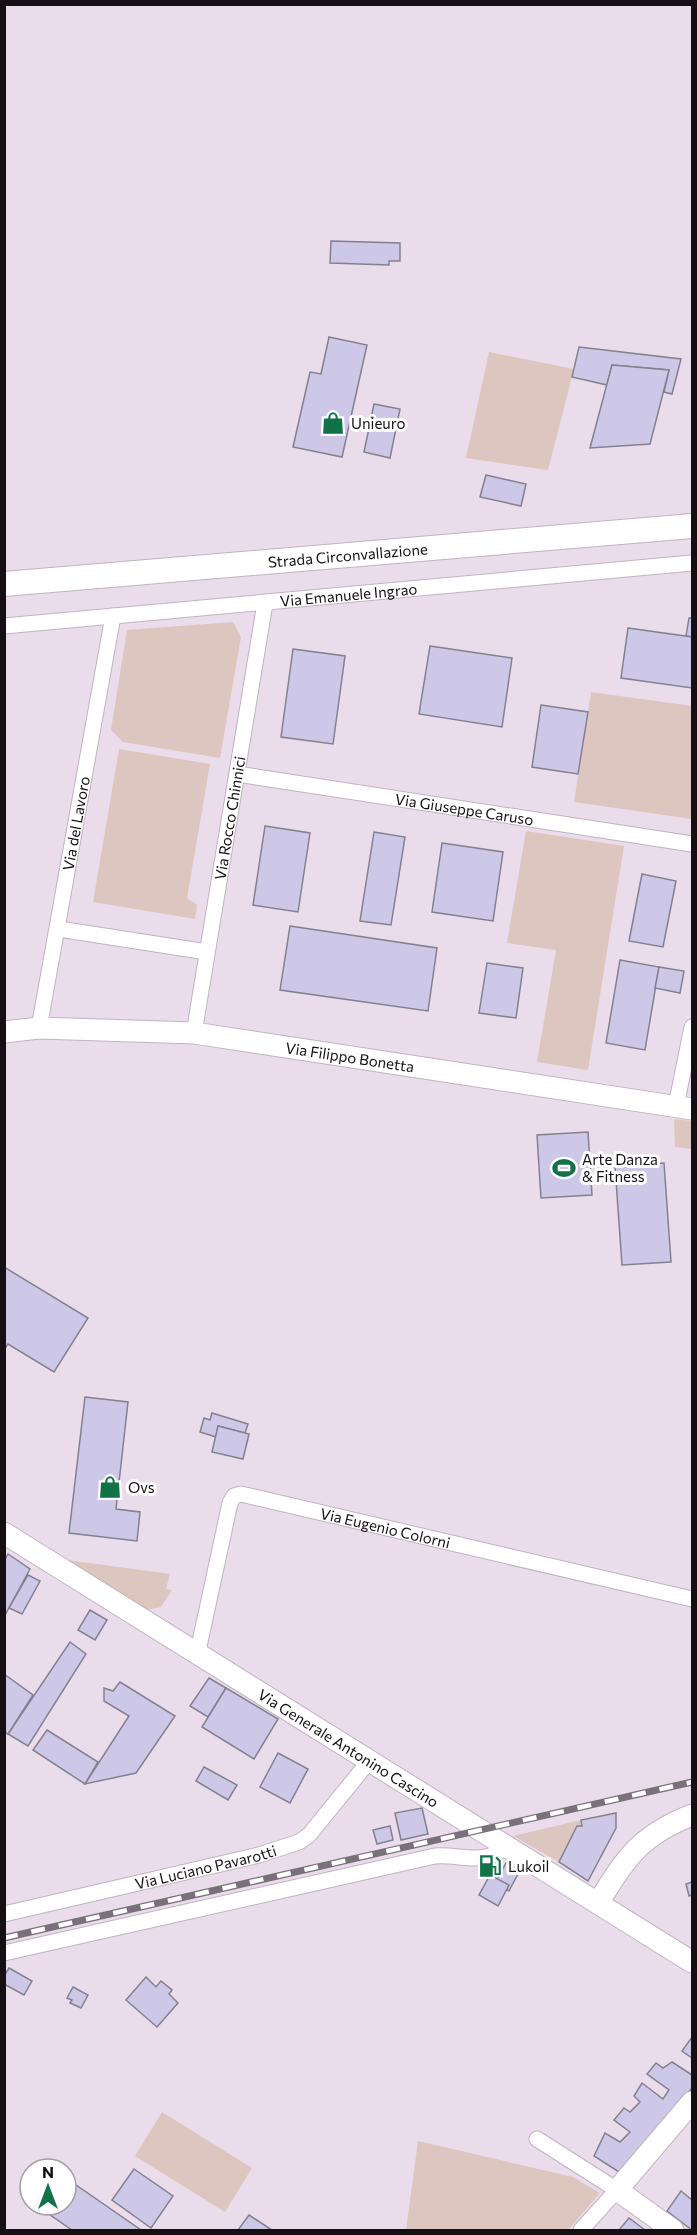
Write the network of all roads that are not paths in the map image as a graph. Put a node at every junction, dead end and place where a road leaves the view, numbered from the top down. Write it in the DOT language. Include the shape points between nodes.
graph roads {
  1 [pos="693,526"];
  2 [pos="693,563"];
  3 [pos="4,584"];
  4 [pos="265,603"];
  5 [pos="114,616"];
  6 [pos="4,626"];
  7 [pos="237,774"];
  8 [pos="693,844"];
  9 [pos="59,929"];
  10 [pos="207,952"];
  11 [pos="693,1026"];
  12 [pos="39,1029"];
  13 [pos="4,1032"];
  14 [pos="194,1033"];
  15 [pos="684,1107"];
  16 [pos="4,1533"];
  17 [pos="693,1599"];
  18 [pos="198,1652"];
  19 [pos="370,1760"];
  20 [pos="693,1815"];
  21 [pos="507,1845"];
  22 [pos="599,1902"];
  23 [pos="4,1914"];
  24 [pos="4,1953"];
  25 [pos="693,1962"];
  26 [pos="693,2102"];
  27 [pos="537,2139"];
  28 [pos="617,2190"];
  29 [pos="581,2230"];
  30 [pos="673,2230"];
  1 -- 3 [label="main road, Strada Circonvallazione"];
  2 -- 4 [label="street, Via Emanuele Ingrao"];
  4 -- 5 [label="street, Via Emanuele Ingrao"];
  4 -- 7 [label="street, Via Rocco Chinnici"];
  5 -- 6 [label="street, Via Emanuele Ingrao"];
  5 -- 9 [label="street, Via del Lavoro"];
  7 -- 8 [label="street, Via Giuseppe Caruso"];
  7 -- 10 [label="street, Via Rocco Chinnici"];
  9 -- 10 [label="street"];
  9 -- 12 [label="street, Via del Lavoro"];
  10 -- 14 [label="street, Via Rocco Chinnici"];
  11 -- 15 [label="street"];
  12 -- 13 [label="street, Via Filippo Bonetta"];
  12 -- 14 [label="street, Via Filippo Bonetta"];
  14 -- 15 [label="street, Via Filippo Bonetta"];
  16 -- 18 [label="street, Via Generale Antonino Cascino"];
  17 -- 18 [label="street, Via Eugenio Colorni" via="241,1494 230,1503"];
  18 -- 19 [label="street, Via Generale Antonino Cascino"];
  19 -- 21 [label="street, Via Generale Antonino Cascino"];
  19 -- 23 [label="street, Via Luciano Pavarotti" via="318,1826 299,1842 259,1855"];
  20 -- 22 [label="street" via="668,1825 640,1845 621,1865"];
  21 -- 22 [label="street, Via Generale Antonino Cascino"];
  21 -- 24 [label="street" via="496,1856 435,1856"];
  22 -- 25 [label="street, Via Generale Antonino Cascino"];
  26 -- 28 [label="street"];
  27 -- 28 [label="street"];
  28 -- 29 [label="street"];
  28 -- 30 [label="street"];
}
